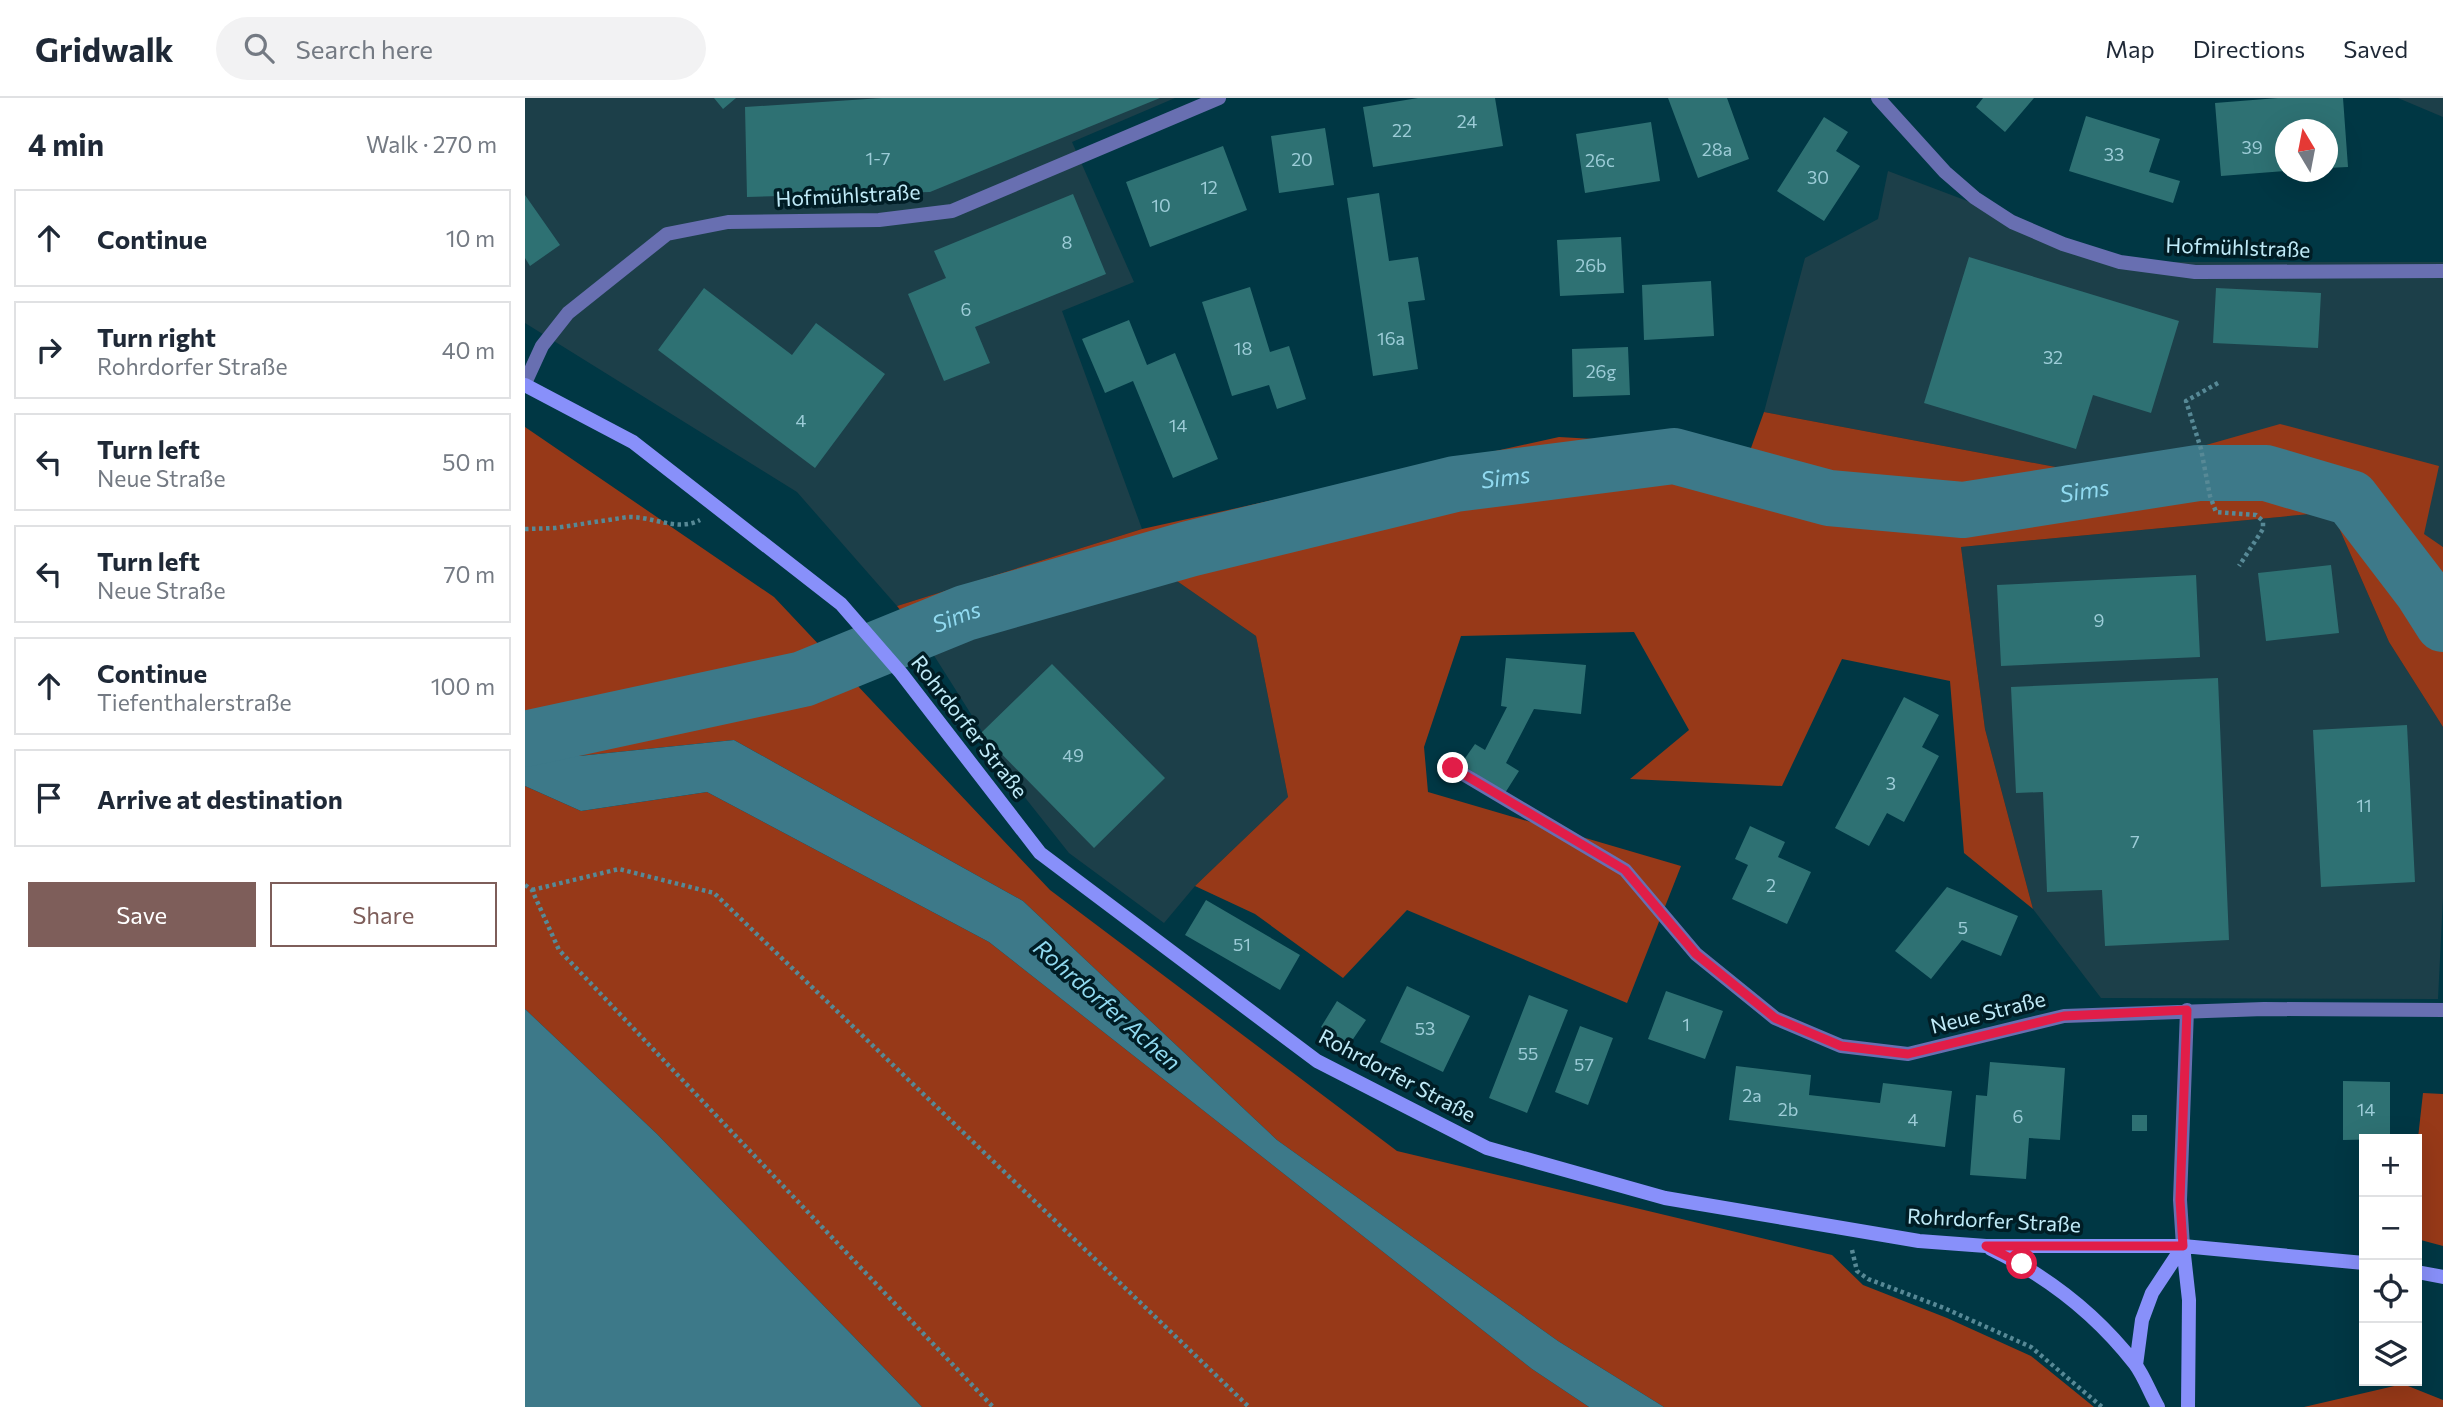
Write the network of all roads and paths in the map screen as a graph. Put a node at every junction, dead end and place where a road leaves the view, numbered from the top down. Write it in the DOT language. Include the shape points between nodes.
graph roads {
  1 [pos="1219,98"];
  2 [pos="1878,98"];
  3 [pos="2443,271"];
  4 [pos="2218,383"];
  5 [pos="525,384"];
  6 [pos="721,510"];
  7 [pos="525,529"];
  8 [pos="2239,566"];
  9 [pos="1453,768"];
  10 [pos="525,885"];
  11 [pos="532,890"];
  12 [pos="2187,1010"];
  13 [pos="2443,1010"];
  14 [pos="1847,1229"];
  15 [pos="1986,1246"];
  16 [pos="2183,1246"];
  17 [pos="2359,1263"];
  18 [pos="2422,1273"];
  19 [pos="2443,1277"];
  20 [pos="2136,1365"];
  21 [pos="993,1407"];
  22 [pos="1249,1407"];
  23 [pos="2102,1407"];
  24 [pos="2158,1407"];
  25 [pos="2188,1407"];
  1 -- 5 [label="street, Hofmühlstraße" via="952,211 879,219 728,222 667,234 568,313 543,346"];
  2 -- 3 [label="street, Hofmühlstraße" via="1975,198 2012,222 2120,262 2195,272"];
  4 -- 8 [label="path" via="2186,401 2216,512 2256,515 2263,521 2263,529"];
  5 -- 6 [label="main road, Rohrdorfer Straße" via="633,442"];
  6 -- 7 [label="path" via="680,526 640,517"];
  6 -- 14 [label="main road, Rohrdorfer Straße" via="841,604 901,673 1040,853 1317,1061 1487,1148 1665,1198"];
  9 -- 12 [label="street, Neue Straße" via="1625,870 1696,954 1775,1018 1841,1046 1908,1054 2064,1016"];
  10 -- 11 [label="path"];
  11 -- 21 [label="path" via="558,950"];
  11 -- 22 [label="path" via="619,869 714,893"];
  12 -- 13 [label="street, Neue Straße"];
  12 -- 16 [label="street" via="2180,1200"];
  14 -- 15 [label="main road, Rohrdorfer Straße"];
  14 -- 23 [label="path" via="1857,1271 1868,1279 2031,1346"];
  15 -- 16 [label="main road, Rohrdorfer Straße"];
  15 -- 20 [label="main road" via="2056,1287 2092,1317"];
  16 -- 17 [label="main road, Rohrdorfer Straße"];
  16 -- 20 [label="main road" via="2152,1293 2142,1320"];
  16 -- 25 [label="main road" via="2189,1300"];
  18 -- 19 [label="main road"];
  20 -- 24 [label="main road"];
}
